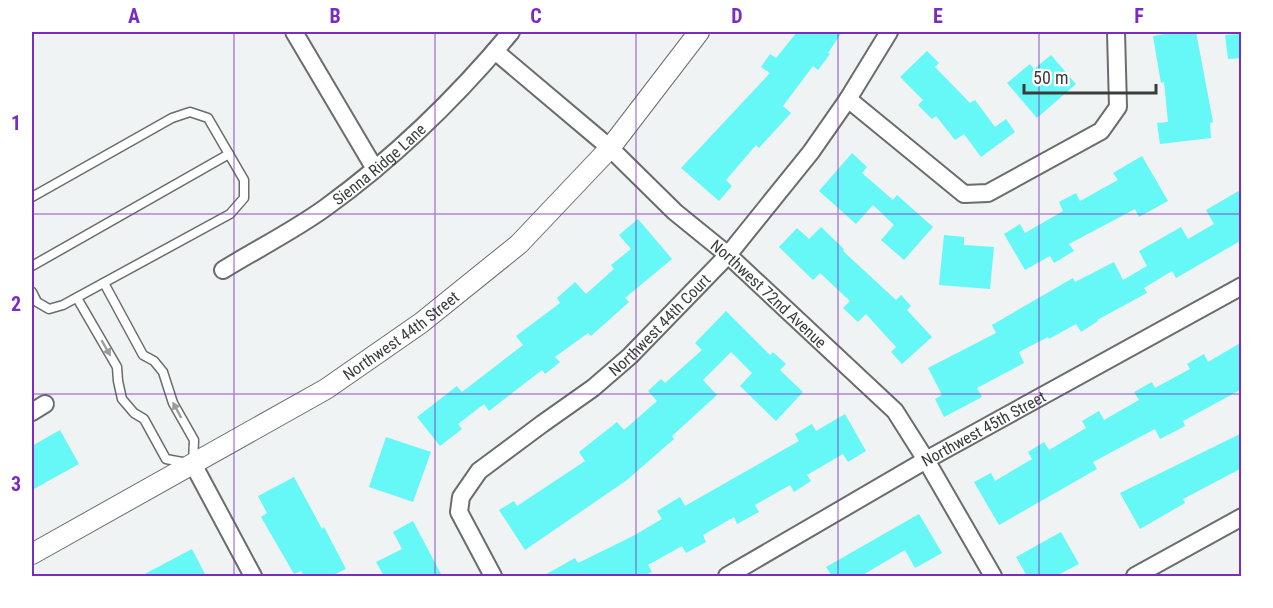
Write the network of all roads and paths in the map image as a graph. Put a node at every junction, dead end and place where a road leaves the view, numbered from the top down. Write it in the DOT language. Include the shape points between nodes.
graph roads {
  1 [pos="294,32"];
  2 [pos="511,32"];
  3 [pos="699,32"];
  4 [pos="889,32"];
  5 [pos="1116,32"];
  6 [pos="495,51"];
  7 [pos="848,99"];
  8 [pos="610,148"];
  9 [pos="229,154"];
  10 [pos="375,169"];
  11 [pos="32,197"];
  12 [pos="728,255"];
  13 [pos="32,266"];
  14 [pos="223,270"];
  15 [pos="104,283"];
  16 [pos="1242,286"];
  17 [pos="32,292"];
  18 [pos="77,298"];
  19 [pos="926,460"];
  20 [pos="193,464"];
  21 [pos="1242,517"];
  22 [pos="32,554"];
  23 [pos="253,576"];
  24 [pos="493,576"];
  25 [pos="727,576"];
  26 [pos="993,576"];
  27 [pos="1136,576"];
  1 -- 10 [label="street"];
  2 -- 6 [label="street, Sienna Ridge Lane"];
  3 -- 8 [label="street, Northwest 44th Street"];
  4 -- 7 [label="street, Northwest 44th Court"];
  5 -- 7 [label="street" via="1118,107 1101,131 988,193 964,194"];
  6 -- 8 [label="street, Northwest 72nd Avenue"];
  6 -- 10 [label="street, Sienna Ridge Lane"];
  7 -- 12 [label="street, Northwest 44th Court"];
  8 -- 12 [label="street, Northwest 72nd Avenue" via="675,212"];
  8 -- 20 [label="street, Northwest 44th Street" via="519,244 421,323 326,389"];
  9 -- 11 [label="lane" via="208,118 190,112 172,118"];
  9 -- 13 [label="lane"];
  9 -- 15 [label="lane" via="244,180 244,198 230,214"];
  10 -- 14 [label="street, Sienna Ridge Lane" via="323,209"];
  12 -- 19 [label="street, Northwest 72nd Avenue" via="895,411"];
  12 -- 24 [label="street, Northwest 44th Court" via="630,356 479,471 461,497 459,512"];
  15 -- 18 [label="lane"];
  20 -- 15 [label="lane, one-way" via="194,440 173,403 163,372 143,355"];
  16 -- 19 [label="street, Northwest 45th Street"];
  17 -- 18 [label="lane" via="49,309"];
  18 -- 20 [label="lane, one-way" via="117,367 122,399 144,419 166,459"];
  19 -- 25 [label="street, Northwest 45th Street"];
  19 -- 26 [label="street, Northwest 72nd Avenue"];
  20 -- 22 [label="street, Northwest 44th Street"];
  20 -- 23 [label="street"];
  21 -- 27 [label="street"];
}
